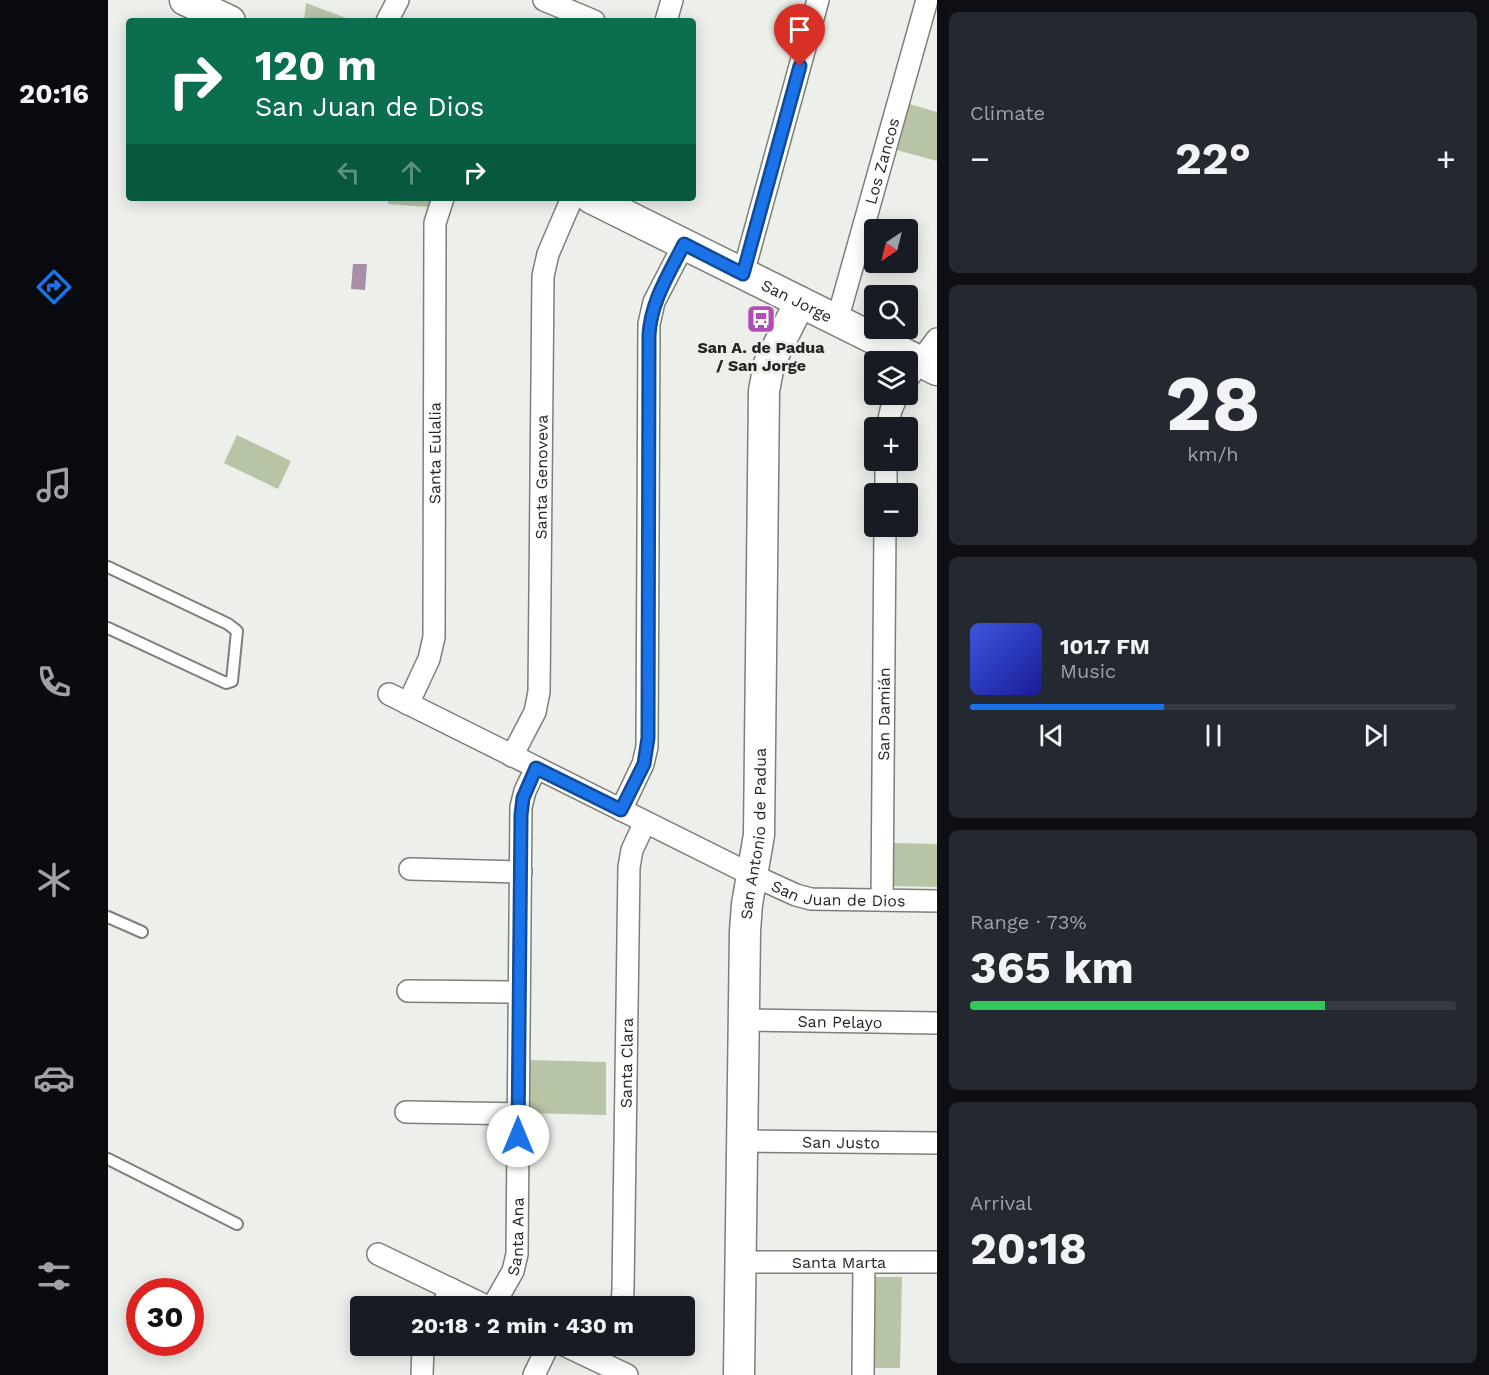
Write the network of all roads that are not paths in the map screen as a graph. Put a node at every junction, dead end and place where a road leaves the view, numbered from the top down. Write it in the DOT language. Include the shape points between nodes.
graph roads {
  1 [pos="185,0"];
  2 [pos="398,0"];
  3 [pos="544,0"];
  4 [pos="672,0"];
  5 [pos="818,0"];
  6 [pos="927,0"];
  7 [pos="224,18"];
  8 [pos="389,18"];
  9 [pos="587,18"];
  10 [pos="667,18"];
  11 [pos="442,201"];
  12 [pos="571,201"];
  13 [pos="609,202"];
  14 [pos="684,244"];
  15 [pos="743,274"];
  16 [pos="800,302"];
  17 [pos="837,321"];
  18 [pos="925,362"];
  19 [pos="885,537"];
  20 [pos="108,567"];
  21 [pos="108,628"];
  22 [pos="389,694"];
  23 [pos="408,704"];
  24 [pos="512,756"];
  25 [pos="536,768"];
  26 [pos="621,810"];
  27 [pos="645,822"];
  28 [pos="410,869"];
  29 [pos="521,873"];
  30 [pos="752,875"];
  31 [pos="882,900"];
  32 [pos="937,901"];
  33 [pos="108,917"];
  34 [pos="142,932"];
  35 [pos="408,991"];
  36 [pos="519,992"];
  37 [pos="744,1020"];
  38 [pos="937,1023"];
  39 [pos="406,1112"];
  40 [pos="519,1114"];
  41 [pos="742,1141"];
  42 [pos="937,1143"];
  43 [pos="108,1159"];
  44 [pos="237,1224"];
  45 [pos="378,1254"];
  46 [pos="740,1262"];
  47 [pos="864,1262"];
  48 [pos="937,1262"];
  49 [pos="443,1296"];
  50 [pos="499,1296"];
  51 [pos="622,1296"];
  52 [pos="423,1356"];
  53 [pos="543,1356"];
  54 [pos="609,1356"];
  55 [pos="422,1375"];
  56 [pos="534,1375"];
  57 [pos="627,1375"];
  58 [pos="740,1375"];
  59 [pos="863,1375"];
  1 -- 7 [label="street"];
  2 -- 8 [label="street"];
  3 -- 9 [label="street"];
  4 -- 10 [label="street"];
  5 -- 15 [label="street"];
  6 -- 17 [label="street, Los Zancos"];
  11 -- 23 [label="street, Santa Eulalia" via="435,223 434,637 429,659"];
  12 -- 24 [label="street, Santa Genoveva" via="543,276 538,704"];
  13 -- 14 [label="street, San Jorge"];
  14 -- 15 [label="street, San Jorge"];
  14 -- 26 [label="street" via="654,302 649,324 647,747 644,764"];
  15 -- 16 [label="street, San Jorge"];
  16 -- 17 [label="street, San Jorge"];
  16 -- 30 [label="street, San Antonio de Padua" via="769,364 764,391 759,836"];
  17 -- 18 [label="street, San Jorge"];
  19 -- 31 [label="street, San Damián"];
  20 -- 21 [label="lane" via="237,631 232,681 226,683"];
  22 -- 23 [label="street, San Juan de Dios"];
  23 -- 24 [label="street, San Juan de Dios"];
  24 -- 25 [label="street, San Juan de Dios"];
  25 -- 26 [label="street, San Juan de Dios"];
  25 -- 29 [label="street, Santa Ana" via="521,807"];
  26 -- 27 [label="street, San Juan de Dios"];
  27 -- 30 [label="street, San Juan de Dios"];
  27 -- 51 [label="street, Santa Clara" via="629,867"];
  28 -- 29 [label="street"];
  29 -- 36 [label="street, Santa Ana"];
  30 -- 31 [label="street, San Juan de Dios" via="811,899"];
  30 -- 37 [label="street, San Antonio de Padua" via="745,931"];
  31 -- 32 [label="street, San Juan de Dios"];
  33 -- 34 [label="lane"];
  35 -- 36 [label="street"];
  36 -- 40 [label="street, Santa Ana"];
  37 -- 38 [label="street, San Pelayo"];
  37 -- 41 [label="street, San Antonio de Padua"];
  39 -- 40 [label="street"];
  40 -- 50 [label="street, Santa Ana" via="517,1254 513,1271"];
  41 -- 42 [label="street, San Justo"];
  41 -- 46 [label="street, San Antonio de Padua"];
  43 -- 44 [label="lane"];
  45 -- 49 [label="street"];
  46 -- 47 [label="street, Santa Marta"];
  46 -- 58 [label="street, San Antonio de Padua"];
  47 -- 48 [label="street, Santa Marta"];
  47 -- 59 [label="street"];
  52 -- 55 [label="street"];
  53 -- 56 [label="street"];
  54 -- 57 [label="street"];
}
